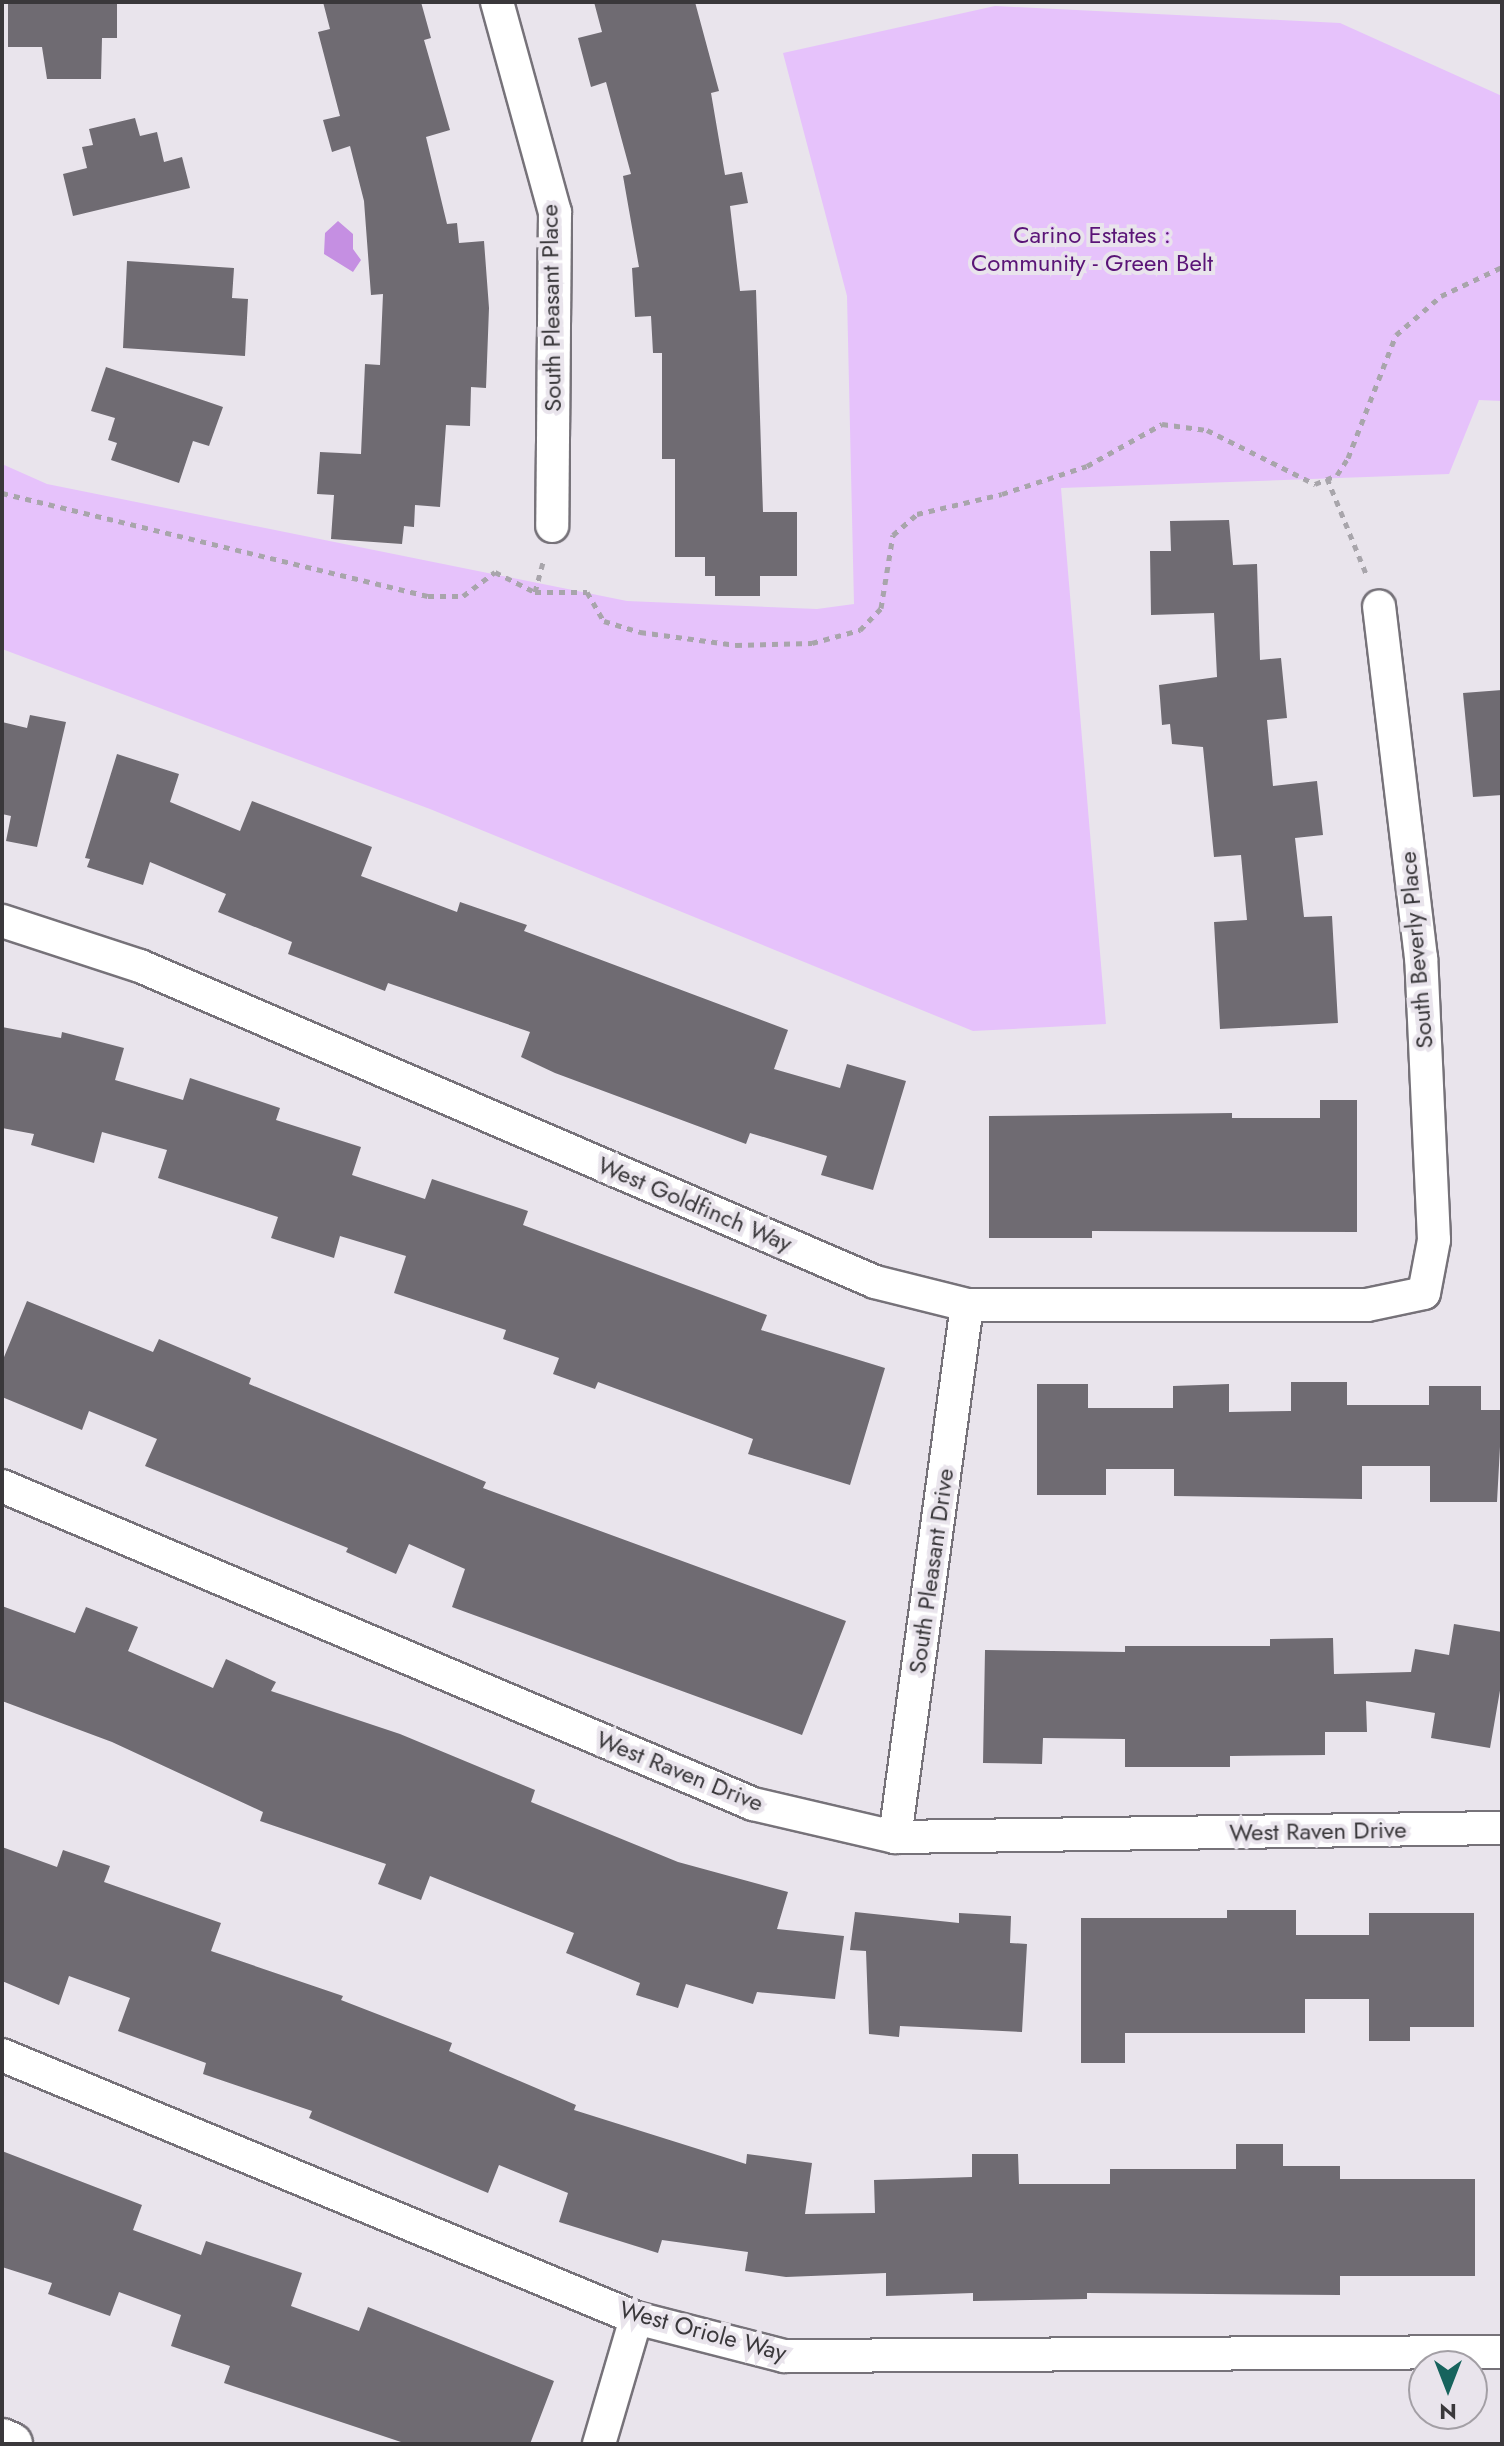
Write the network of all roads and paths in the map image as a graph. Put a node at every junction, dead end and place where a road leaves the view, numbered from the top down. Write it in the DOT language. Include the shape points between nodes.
graph roads {
  1 [pos="497,2"];
  2 [pos="1502,267"];
  3 [pos="1327,478"];
  4 [pos="2,493"];
  5 [pos="552,526"];
  6 [pos="1379,606"];
  7 [pos="2,921"];
  8 [pos="1424,1293"];
  9 [pos="967,1305"];
  10 [pos="2,1486"];
  11 [pos="1502,1828"];
  12 [pos="895,1837"];
  13 [pos="2,2055"];
  14 [pos="636,2318"];
  15 [pos="1502,2352"];
  16 [pos="2,2440"];
  17 [pos="11,2444"];
  18 [pos="599,2444"];
  1 -- 5 [label="street, South Pleasant Place" via="555,212"];
  2 -- 3 [label="path" via="1441,296 1396,335 1348,458 1337,475"];
  3 -- 4 [label="path" via="1315,484 1207,430 1162,424 1087,466 917,514 893,535 881,608 860,630 812,643 736,645 640,632 604,621 587,592 535,592 495,572 463,596 428,596"];
  3 -- 6 [label="path"];
  6 -- 8 [label="street, South Beverly Place" via="1421,958 1434,1240"];
  7 -- 9 [label="street, West Goldfinch Way" via="140,966 875,1282"];
  8 -- 9 [label="street, West Goldfinch Way" via="1367,1305"];
  9 -- 12 [label="street, South Pleasant Drive"];
  10 -- 12 [label="street, West Raven Drive" via="753,1804"];
  11 -- 12 [label="street, West Raven Drive"];
  13 -- 14 [label="street, West Oriole Way"];
  14 -- 15 [label="street, West Oriole Way" via="784,2356"];
  14 -- 18 [label="street"];
  16 -- 17 [label="street"];
}
